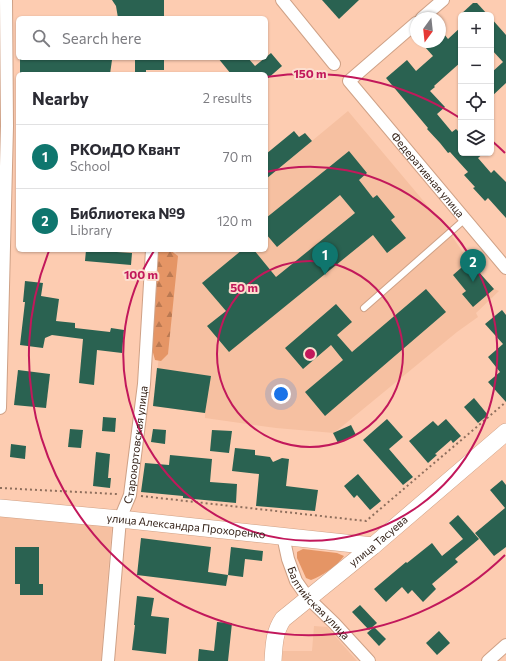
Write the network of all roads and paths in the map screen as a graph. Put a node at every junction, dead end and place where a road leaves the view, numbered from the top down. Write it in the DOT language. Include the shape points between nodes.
graph roads {
  1 [pos="6,0"];
  2 [pos="282,0"];
  3 [pos="443,0"];
  4 [pos="429,12"];
  5 [pos="410,28"];
  6 [pos="334,64"];
  7 [pos="8,126"];
  8 [pos="464,220"];
  9 [pos="152,252"];
  10 [pos="506,268"];
  11 [pos="364,308"];
  12 [pos="506,402"];
  13 [pos="0,408"];
  14 [pos="506,432"];
  15 [pos="0,488"];
  16 [pos="130,495"];
  17 [pos="0,508"];
  18 [pos="120,518"];
  19 [pos="283,536"];
  20 [pos="373,546"];
  21 [pos="308,598"];
  22 [pos="506,645"];
  23 [pos="108,661"];
  24 [pos="273,661"];
  25 [pos="369,661"];
  26 [pos="488,661"];
  1 -- 7 [label="street"];
  2 -- 6 [label="street"];
  3 -- 4 [label="street"];
  5 -- 8 [label="street, Федеративная улица" via="349,81"];
  7 -- 13 [label="street"];
  8 -- 10 [label="street, Федеративная улица"];
  8 -- 11 [label="lane"];
  9 -- 16 [label="street, Староюртовская улица" via="144,384"];
  12 -- 16 [label="path" via="366,522"];
  14 -- 20 [label="street, улица Тасуева"];
  15 -- 16 [label="path"];
  16 -- 18 [label="street, Староюртовская улица"];
  17 -- 18 [label="street, улица Александра Прохоренко"];
  18 -- 19 [label="street, улица Александра Прохоренко"];
  18 -- 23 [label="street, Староюртовская улица"];
  19 -- 20 [label="street, улица Александра Прохоренко"];
  19 -- 21 [label="street, Балтийская улица" via="296,581"];
  20 -- 21 [label="street, улица Тасуева"];
  21 -- 24 [label="street, улица Тасуева" via="278,626"];
  21 -- 25 [label="street, Балтийская улица"];
  22 -- 26 [label="street"];
}
